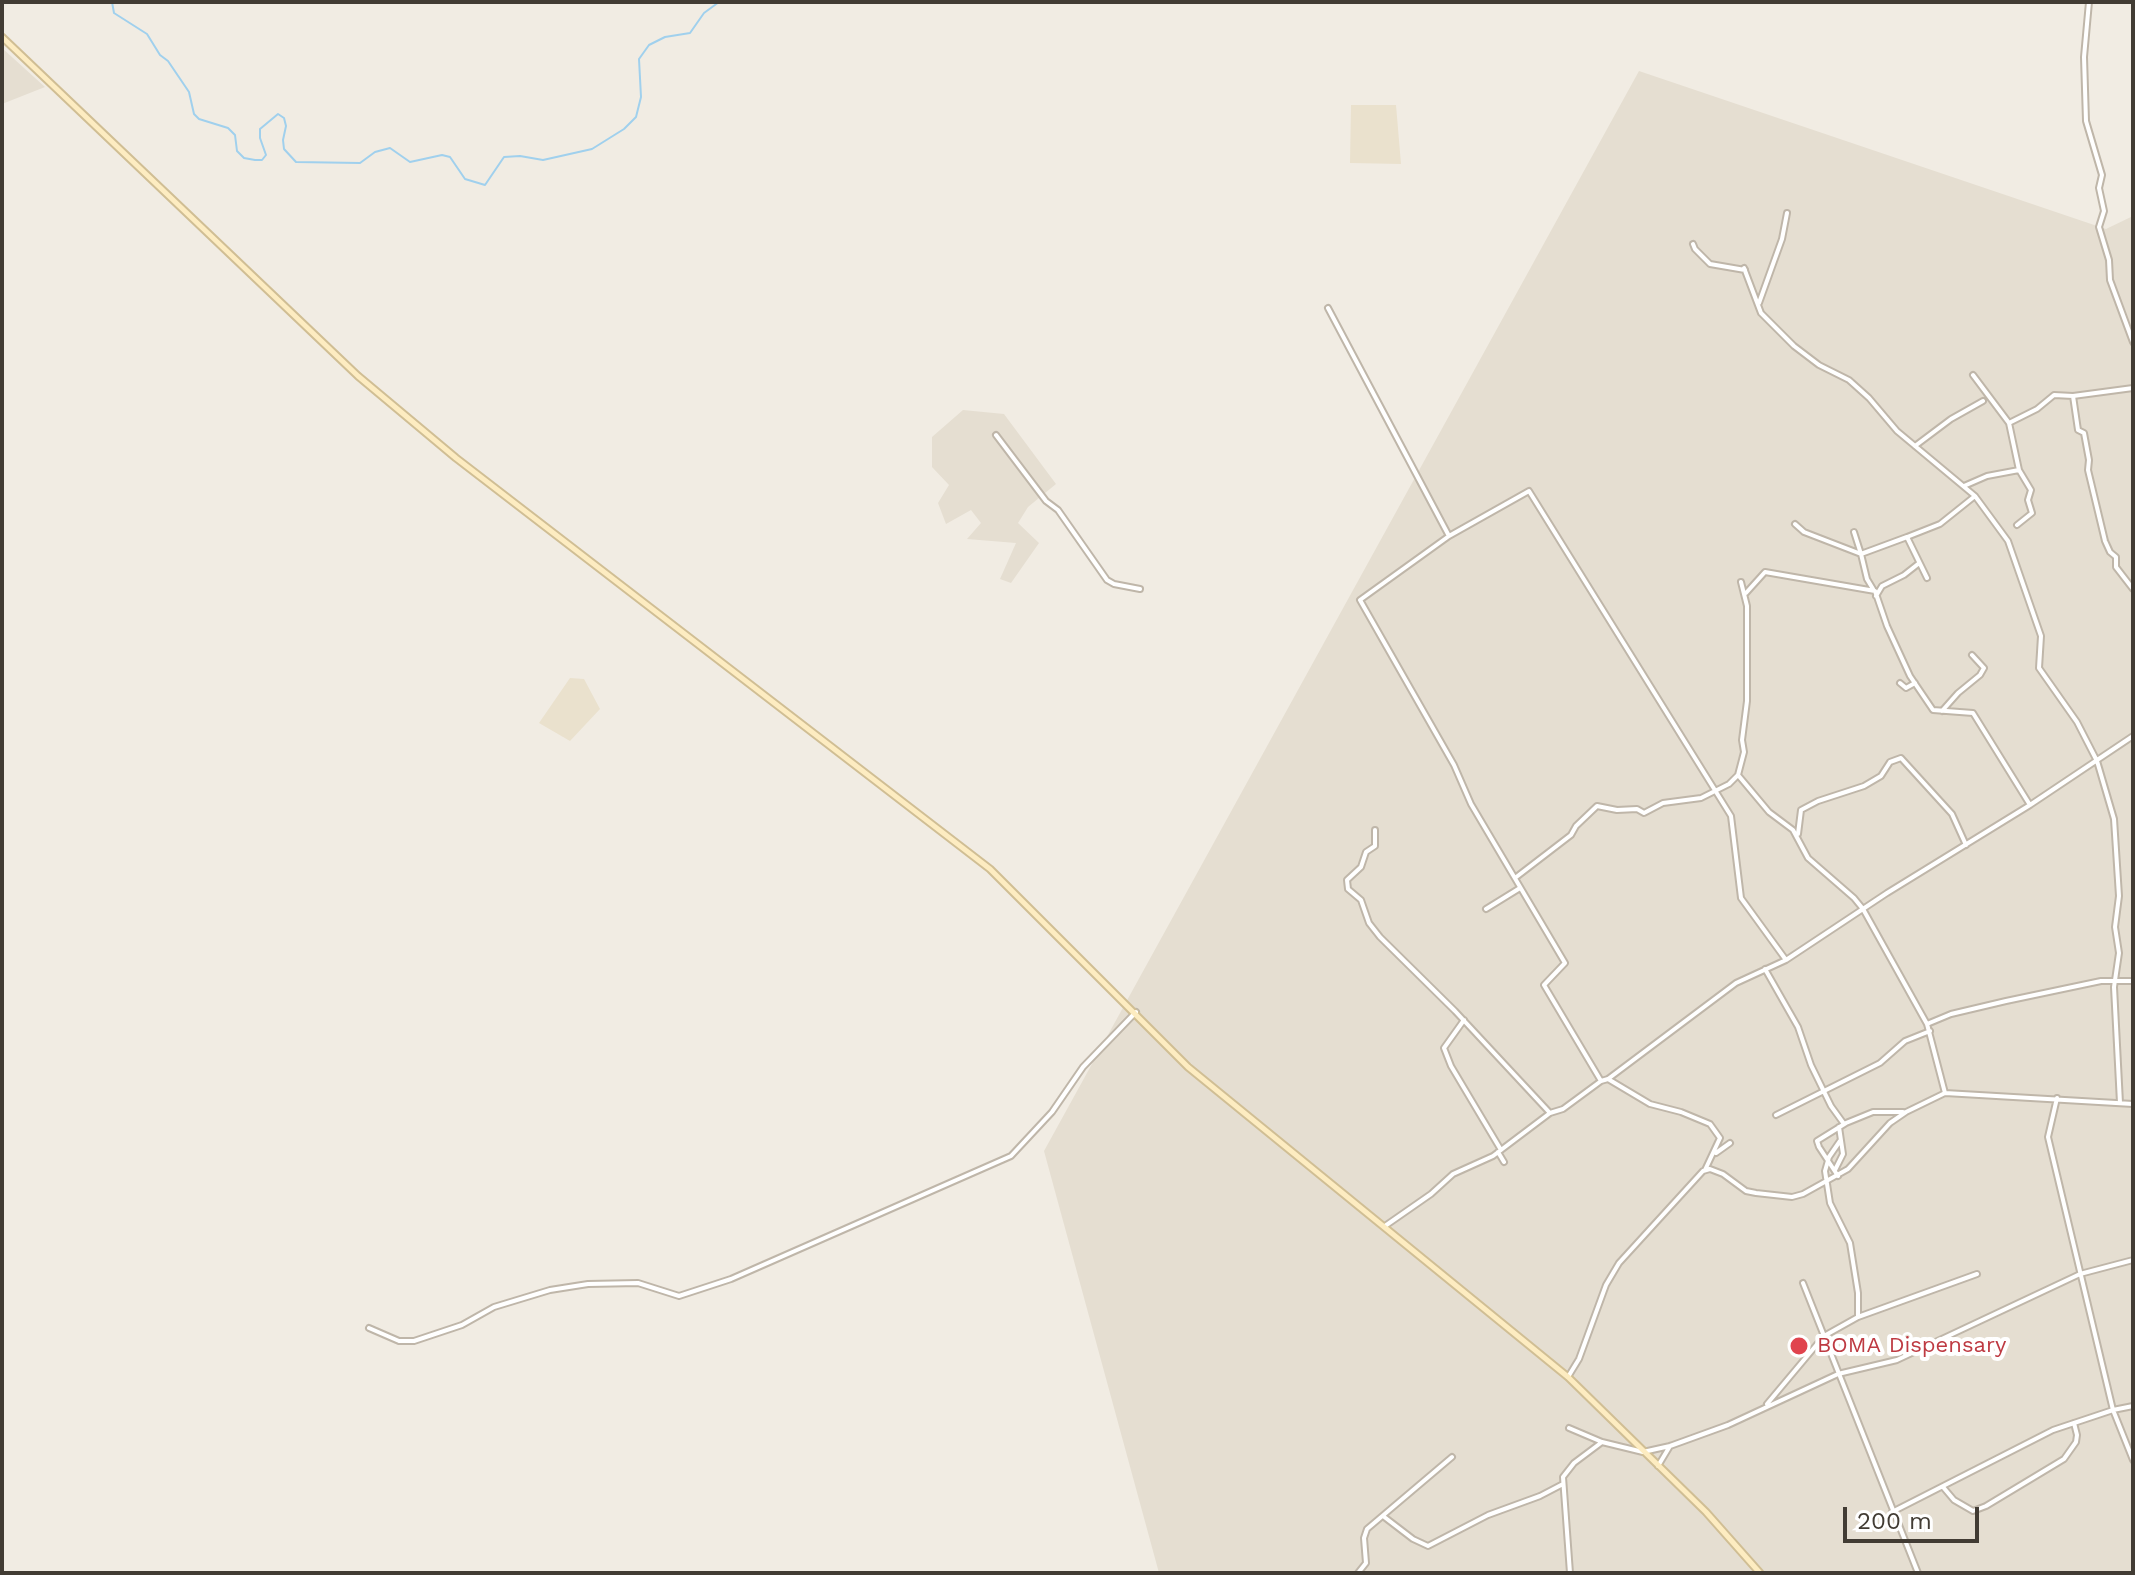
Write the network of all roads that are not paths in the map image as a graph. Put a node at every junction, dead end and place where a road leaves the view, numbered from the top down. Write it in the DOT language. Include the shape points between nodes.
graph roads {
  1 [pos="2089,2"];
  2 [pos="2,37"];
  3 [pos="1787,213"];
  4 [pos="1693,244"];
  5 [pos="1758,305"];
  6 [pos="1328,308"];
  7 [pos="2133,342"];
  8 [pos="1973,375"];
  9 [pos="2133,388"];
  10 [pos="2073,396"];
  11 [pos="1983,401"];
  12 [pos="2009,423"];
  13 [pos="996,435"];
  14 [pos="1915,446"];
  15 [pos="2019,470"];
  16 [pos="1964,486"];
  17 [pos="1975,496"];
  18 [pos="1795,524"];
  19 [pos="2017,525"];
  20 [pos="1854,532"];
  21 [pos="1449,536"];
  22 [pos="1907,537"];
  23 [pos="1861,554"];
  24 [pos="1919,564"];
  25 [pos="1927,578"];
  26 [pos="1741,582"];
  27 [pos="1140,589"];
  28 [pos="2133,589"];
  29 [pos="1746,593"];
  30 [pos="1875,594"];
  31 [pos="1972,655"];
  32 [pos="1900,683"];
  33 [pos="1915,683"];
  34 [pos="1942,711"];
  35 [pos="2133,736"];
  36 [pos="2097,761"];
  37 [pos="1738,775"];
  38 [pos="1716,791"];
  39 [pos="2030,805"];
  40 [pos="1375,830"];
  41 [pos="1798,837"];
  42 [pos="1966,845"];
  43 [pos="1515,878"];
  44 [pos="1520,888"];
  45 [pos="1486,909"];
  46 [pos="1863,909"];
  47 [pos="1786,960"];
  48 [pos="1765,969"];
  49 [pos="2115,981"];
  50 [pos="2133,981"];
  51 [pos="1136,1012"];
  52 [pos="1464,1020"];
  53 [pos="1927,1024"];
  54 [pos="1930,1031"];
  55 [pos="1608,1079"];
  56 [pos="1601,1081"];
  57 [pos="1824,1092"];
  58 [pos="1945,1093"];
  59 [pos="2057,1098"];
  60 [pos="2120,1103"];
  61 [pos="2133,1104"];
  62 [pos="1906,1112"];
  63 [pos="1550,1113"];
  64 [pos="1776,1115"];
  65 [pos="1842,1126"];
  66 [pos="1840,1141"];
  67 [pos="1730,1143"];
  68 [pos="1499,1151"];
  69 [pos="1714,1154"];
  70 [pos="1828,1161"];
  71 [pos="1504,1162"];
  72 [pos="1705,1170"];
  73 [pos="1836,1174"];
  74 [pos="1828,1182"];
  75 [pos="1385,1226"];
  76 [pos="2133,1260"];
  77 [pos="1977,1274"];
  78 [pos="2080,1274"];
  79 [pos="1803,1283"];
  80 [pos="1858,1317"];
  81 [pos="369,1328"];
  82 [pos="1824,1336"];
  83 [pos="1838,1374"];
  84 [pos="1568,1377"];
  85 [pos="1765,1405"];
  86 [pos="2133,1406"];
  87 [pos="2113,1410"];
  88 [pos="2074,1423"];
  89 [pos="1569,1428"];
  90 [pos="1602,1442"];
  91 [pos="1670,1446"];
  92 [pos="1643,1452"];
  93 [pos="1452,1457"];
  94 [pos="2133,1460"];
  95 [pos="1658,1466"];
  96 [pos="1563,1484"];
  97 [pos="1943,1487"];
  98 [pos="1892,1512"];
  99 [pos="1383,1516"];
  100 [pos="1358,1573"];
  101 [pos="1570,1573"];
  102 [pos="1760,1573"];
  103 [pos="1918,1573"];
  1 -- 7 [label="street" via="2086,121 2102,175 2104,211 2099,227 2110,280"];
  2 -- 51 [label="main road" via="358,376 456,458 990,869"];
  3 -- 5 [label="street"];
  4 -- 5 [label="street" via="1710,264 1744,269"];
  5 -- 14 [label="street" via="1794,346 1849,380"];
  6 -- 21 [label="street"];
  8 -- 12 [label="street"];
  9 -- 10 [label="street"];
  10 -- 12 [label="street" via="2054,395"];
  10 -- 28 [label="street" via="2105,541"];
  11 -- 14 [label="street"];
  12 -- 15 [label="street"];
  13 -- 27 [label="street" via="1107,580"];
  14 -- 16 [label="street"];
  15 -- 16 [label="street"];
  15 -- 19 [label="street" via="2031,490 2032,513"];
  16 -- 17 [label="street"];
  17 -- 22 [label="street" via="1940,524"];
  17 -- 36 [label="street" via="2008,541 2041,636 2039,668"];
  18 -- 23 [label="street"];
  20 -- 23 [label="street"];
  21 -- 38 [label="street" via="1529,491"];
  21 -- 43 [label="street" via="1360,600"];
  22 -- 23 [label="street"];
  22 -- 24 [label="street"];
  23 -- 30 [label="street"];
  24 -- 25 [label="street"];
  24 -- 30 [label="street"];
  26 -- 29 [label="street"];
  29 -- 30 [label="street" via="1765,572"];
  29 -- 37 [label="street" via="1747,701"];
  30 -- 33 [label="street"];
  31 -- 34 [label="street" via="1984,668"];
  32 -- 33 [label="street" via="1906,688"];
  33 -- 34 [label="street" via="1933,710"];
  34 -- 39 [label="street" via="1973,713"];
  35 -- 36 [label="street"];
  36 -- 39 [label="street"];
  36 -- 49 [label="street" via="2114,819 2119,896"];
  37 -- 38 [label="street"];
  37 -- 41 [label="street"];
  38 -- 43 [label="street" via="1663,803 1644,813 1597,806 1571,835"];
  38 -- 47 [label="street" via="1731,816 1741,898"];
  39 -- 42 [label="street"];
  40 -- 52 [label="street" via="1375,846 1347,880 1348,889 1361,900 1380,937"];
  41 -- 42 [label="street" via="1801,810 1864,786 1901,758 1952,814"];
  41 -- 46 [label="street" via="1808,858"];
  42 -- 46 [label="street"];
  43 -- 44 [label="street"];
  44 -- 45 [label="street"];
  44 -- 56 [label="street" via="1565,963 1544,985"];
  46 -- 47 [label="street"];
  46 -- 53 [label="street"];
  47 -- 48 [label="street"];
  48 -- 55 [label="street" via="1736,983"];
  48 -- 57 [label="street" via="1798,1027"];
  49 -- 50 [label="street"];
  49 -- 53 [label="street" via="2006,1001"];
  49 -- 60 [label="street"];
  51 -- 75 [label="main road" via="1188,1067"];
  51 -- 81 [label="street" via="1011,1156 731,1279 679,1296 638,1283 550,1290 414,1341 399,1341"];
  52 -- 63 [label="street"];
  52 -- 68 [label="street" via="1444,1048"];
  53 -- 54 [label="street"];
  54 -- 57 [label="street"];
  54 -- 58 [label="street"];
  55 -- 56 [label="street"];
  55 -- 69 [label="street" via="1650,1104 1710,1124 1720,1138"];
  56 -- 63 [label="street"];
  57 -- 64 [label="street"];
  57 -- 65 [label="street"];
  58 -- 59 [label="street"];
  58 -- 62 [label="street"];
  59 -- 60 [label="street"];
  59 -- 78 [label="street" via="2048,1137"];
  60 -- 61 [label="street"];
  62 -- 65 [label="street" via="1873,1112"];
  62 -- 73 [label="street"];
  63 -- 68 [label="street"];
  65 -- 66 [label="street"];
  65 -- 70 [label="street" via="1817,1141"];
  66 -- 70 [label="street"];
  66 -- 73 [label="street" via="1843,1154"];
  67 -- 69 [label="street"];
  68 -- 71 [label="street"];
  68 -- 75 [label="street" via="1453,1174"];
  69 -- 72 [label="street"];
  70 -- 73 [label="street"];
  70 -- 74 [label="street"];
  72 -- 74 [label="street" via="1723,1174 1746,1191 1777,1196 1803,1194"];
  72 -- 84 [label="street" via="1619,1263"];
  73 -- 74 [label="street"];
  74 -- 80 [label="street" via="1830,1203 1850,1243"];
  75 -- 84 [label="main road"];
  76 -- 78 [label="street"];
  77 -- 80 [label="street"];
  78 -- 83 [label="street" via="1897,1360"];
  78 -- 87 [label="street"];
  79 -- 82 [label="street"];
  80 -- 82 [label="street"];
  82 -- 83 [label="street"];
  82 -- 85 [label="street"];
  83 -- 85 [label="street"];
  83 -- 98 [label="street"];
  84 -- 92 [label="main road"];
  85 -- 91 [label="street"];
  86 -- 87 [label="street"];
  87 -- 88 [label="street"];
  87 -- 94 [label="street"];
  88 -- 97 [label="street"];
  88 -- 97 [label="street" via="2076,1442 2064,1459 1986,1506 1973,1511"];
  89 -- 90 [label="street"];
  90 -- 92 [label="street"];
  90 -- 96 [label="street" via="1567,1470"];
  91 -- 92 [label="street"];
  91 -- 95 [label="street"];
  92 -- 95 [label="main road"];
  93 -- 99 [label="street"];
  95 -- 102 [label="main road"];
  96 -- 99 [label="street" via="1428,1546"];
  96 -- 101 [label="street"];
  97 -- 98 [label="street"];
  98 -- 103 [label="street"];
  99 -- 100 [label="street" via="1367,1529 1366,1563"];
}
